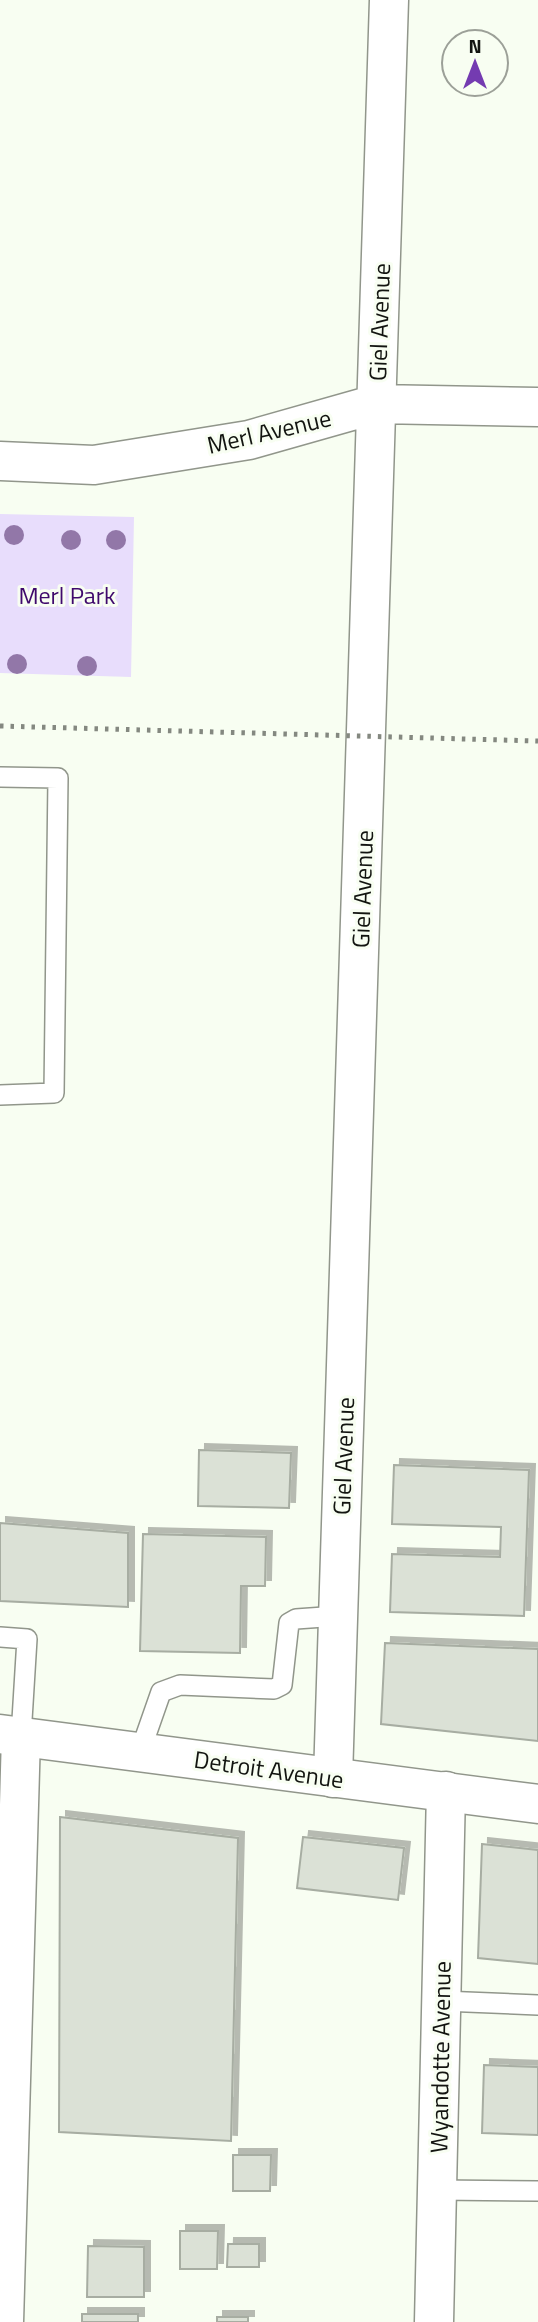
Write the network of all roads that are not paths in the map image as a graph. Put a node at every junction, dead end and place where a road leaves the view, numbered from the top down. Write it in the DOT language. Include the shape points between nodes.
graph roads {
  1 [pos="389,0"];
  2 [pos="376,404"];
  3 [pos="538,407"];
  4 [pos="0,461"];
  5 [pos="0,777"];
  6 [pos="0,1095"];
  7 [pos="338,1616"];
  8 [pos="0,1637"];
  9 [pos="10,1735"];
  10 [pos="140,1752"];
  11 [pos="333,1778"];
  12 [pos="446,1791"];
  13 [pos="538,1804"];
  14 [pos="7,1956"];
  15 [pos="442,2001"];
  16 [pos="538,2005"];
  17 [pos="5,2095"];
  18 [pos="437,2190"];
  19 [pos="538,2191"];
  20 [pos="4,2322"];
  21 [pos="434,2322"];
  1 -- 2 [label="street, Giel Avenue"];
  2 -- 3 [label="street, Merl Avenue"];
  2 -- 4 [label="street, Merl Avenue" via="249,440 94,465"];
  2 -- 7 [label="street, Giel Avenue"];
  5 -- 6 [label="lane" via="58,778 54,1093"];
  7 -- 10 [label="lane" via="289,1623 285,1675 282,1685 274,1689 180,1685 161,1692"];
  7 -- 11 [label="street, Giel Avenue"];
  8 -- 9 [label="lane" via="27,1639"];
  9 -- 10 [label="street, Detroit Avenue"];
  9 -- 14 [label="street"];
  10 -- 11 [label="street, Detroit Avenue"];
  11 -- 12 [label="street, Detroit Avenue"];
  12 -- 13 [label="street, Detroit Avenue"];
  12 -- 15 [label="street, Wyandotte Avenue"];
  14 -- 17 [label="street"];
  15 -- 16 [label="lane"];
  15 -- 18 [label="street, Wyandotte Avenue"];
  17 -- 20 [label="street"];
  18 -- 19 [label="lane"];
  18 -- 21 [label="street, Wyandotte Avenue"];
}
